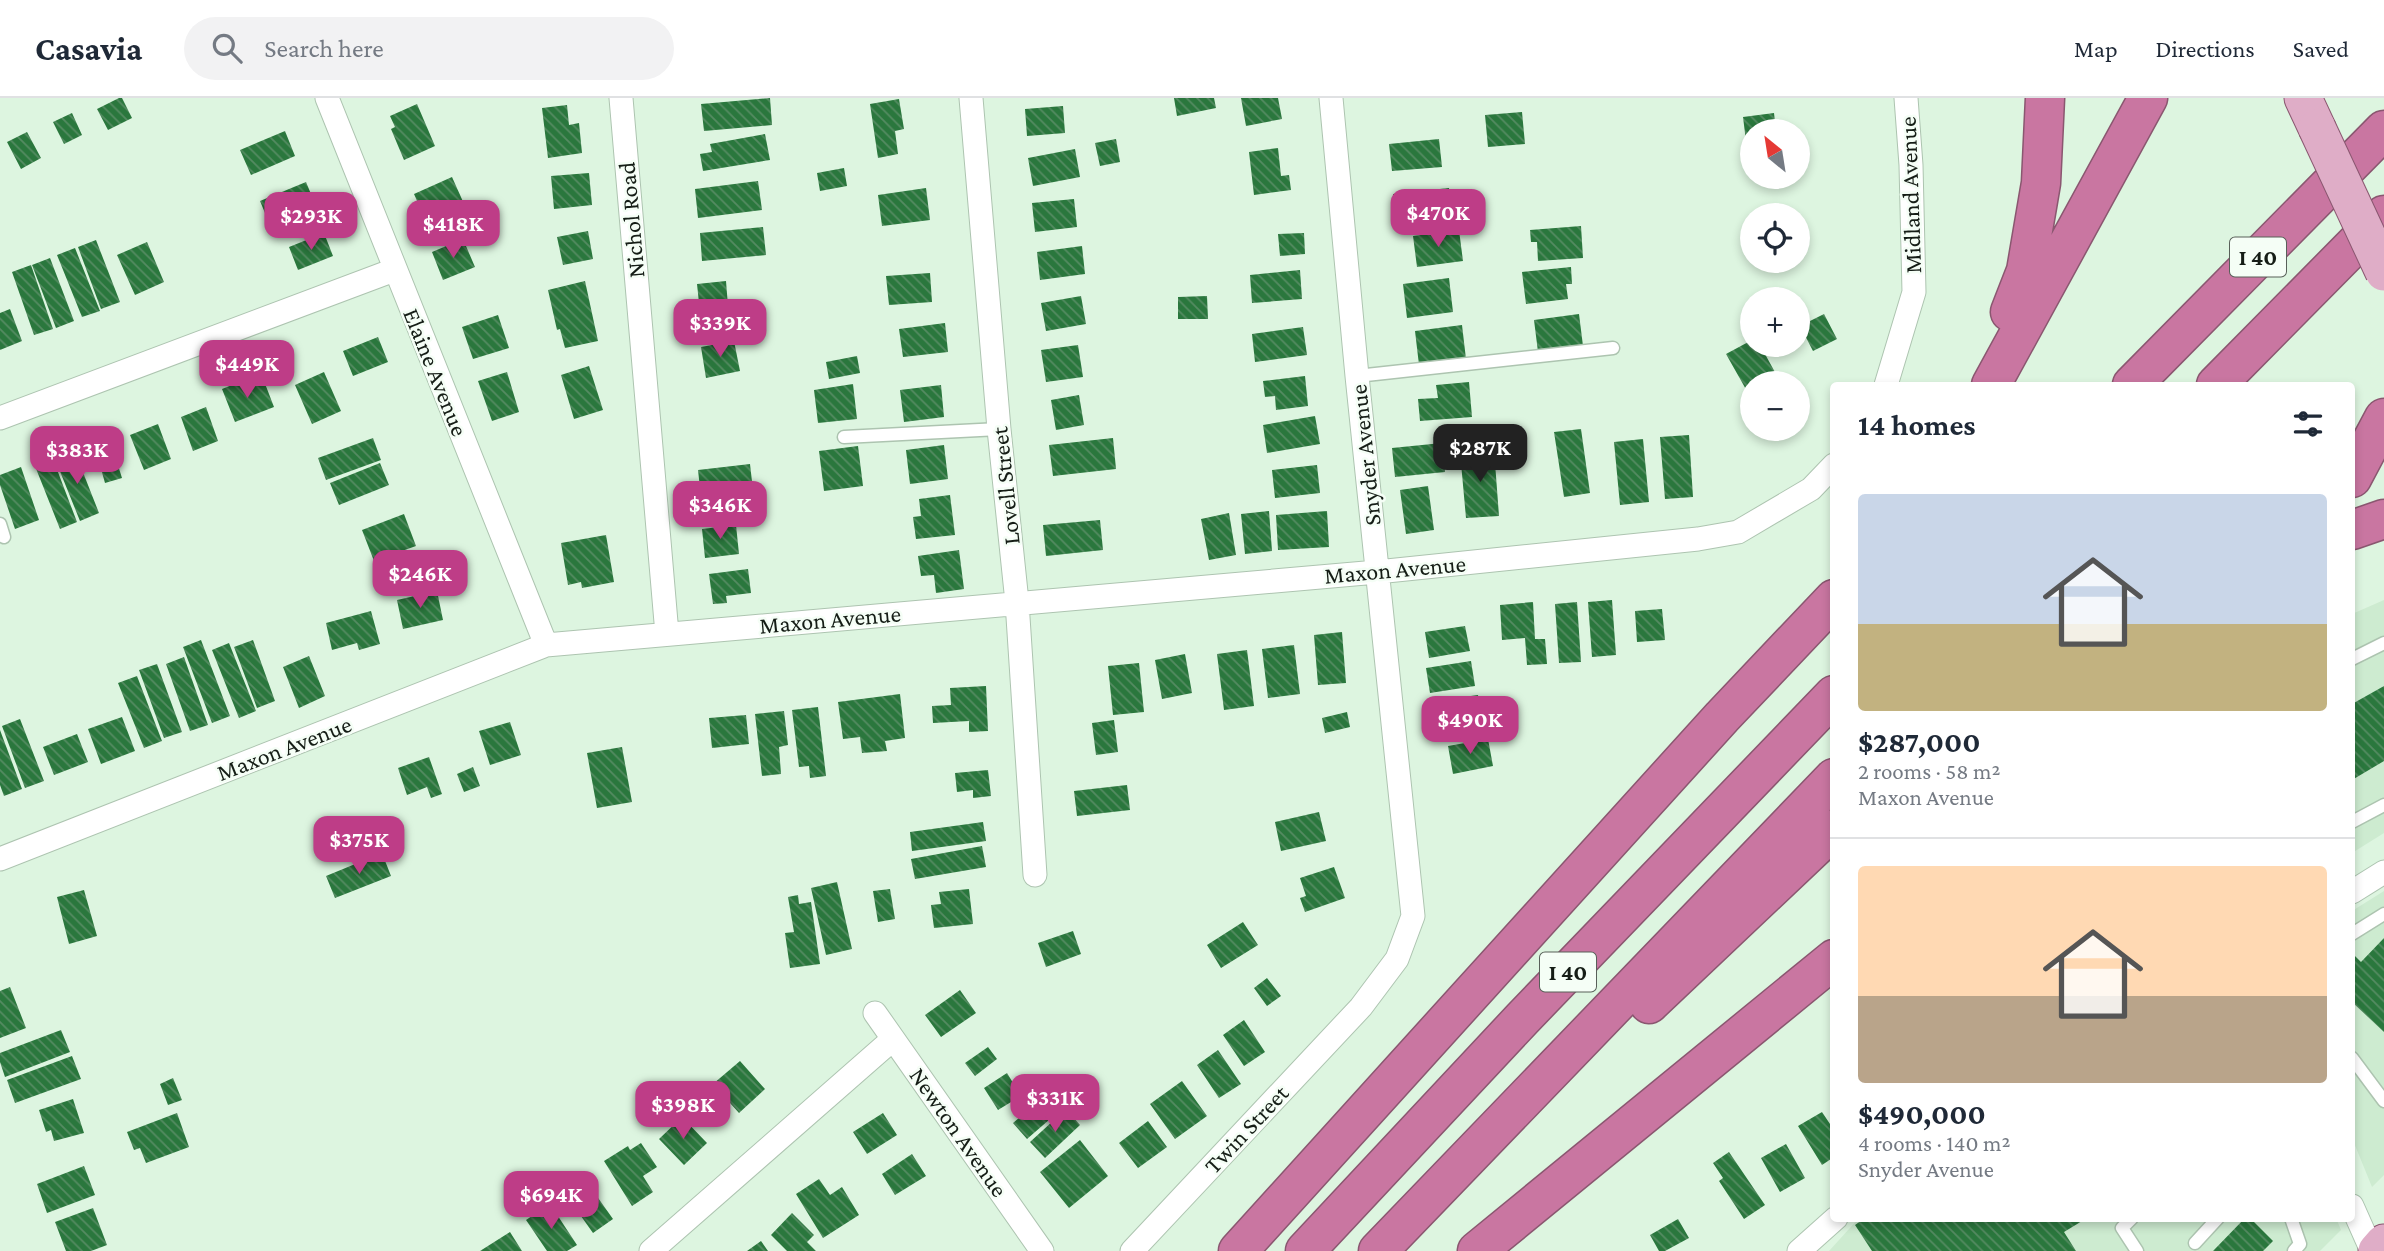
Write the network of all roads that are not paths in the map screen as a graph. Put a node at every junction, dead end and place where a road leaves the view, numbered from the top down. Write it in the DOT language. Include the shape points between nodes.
graph roads {
  1 [pos="327,98"];
  2 [pos="621,98"];
  3 [pos="971,98"];
  4 [pos="1331,98"];
  5 [pos="1906,98"];
  6 [pos="2045,98"];
  7 [pos="2148,98"];
  8 [pos="2310,113"];
  9 [pos="2384,130"];
  10 [pos="2384,215"];
  11 [pos="394,270"];
  12 [pos="2384,272"];
  13 [pos="1613,348"];
  14 [pos="1357,376"];
  15 [pos="1887,382"];
  16 [pos="1982,382"];
  17 [pos="1993,382"];
  18 [pos="2135,382"];
  19 [pos="2219,382"];
  20 [pos="0,418"];
  21 [pos="2384,418"];
  22 [pos="999,429"];
  23 [pos="844,437"];
  24 [pos="1830,469"];
  25 [pos="2355,472"];
  26 [pos="2384,519"];
  27 [pos="0,524"];
  28 [pos="2355,529"];
  29 [pos="4,537"];
  30 [pos="1377,572"];
  31 [pos="1017,602"];
  32 [pos="1830,603"];
  33 [pos="667,634"];
  34 [pos="2384,643"];
  35 [pos="546,645"];
  36 [pos="2355,658"];
  37 [pos="1830,699"];
  38 [pos="1830,782"];
  39 [pos="2384,805"];
  40 [pos="2355,820"];
  41 [pos="1830,833"];
  42 [pos="0,859"];
  43 [pos="2384,872"];
  44 [pos="1035,875"];
  45 [pos="2355,890"];
  46 [pos="2384,914"];
  47 [pos="2355,932"];
  48 [pos="1830,962"];
  49 [pos="1360,1007"];
  50 [pos="875,1013"];
  51 [pos="893,1039"];
  52 [pos="2355,1062"];
  53 [pos="2384,1101"];
  54 [pos="2355,1212"];
  55 [pos="1832,1222"];
  56 [pos="2128,1222"];
  57 [pos="2214,1222"];
  58 [pos="2292,1222"];
  59 [pos="2196,1243"];
  60 [pos="2384,1243"];
  61 [pos="650,1251"];
  62 [pos="1042,1251"];
  63 [pos="1132,1251"];
  64 [pos="1238,1251"];
  65 [pos="1305,1251"];
  66 [pos="1379,1251"];
  67 [pos="1477,1251"];
  68 [pos="1799,1251"];
  69 [pos="2137,1251"];
  70 [pos="2294,1251"];
  71 [pos="2374,1251"];
  1 -- 11 [label="street, Elaine Avenue"];
  2 -- 33 [label="street, Nichol Road"];
  3 -- 22 [label="street, Lovell Street"];
  4 -- 14 [label="street, Snyder Avenue"];
  5 -- 15 [label="street, Midland Avenue" via="1914,292"];
  6 -- 16 [label="highway" via="2041,183 2026,271"];
  7 -- 17 [label="highway"];
  8 -- 12 [label="main road, bridge"];
  9 -- 18 [label="highway, I 40"];
  10 -- 19 [label="highway, I 40"];
  11 -- 20 [label="street"];
  11 -- 35 [label="street, Elaine Avenue"];
  13 -- 14 [label="lane"];
  14 -- 30 [label="street, Snyder Avenue"];
  21 -- 25 [label="highway"];
  22 -- 23 [label="lane"];
  22 -- 31 [label="street, Lovell Street"];
  24 -- 30 [label="street, Maxon Avenue" via="1811,489 1738,532"];
  26 -- 28 [label="highway"];
  27 -- 29 [label="lane"];
  30 -- 31 [label="street, Maxon Avenue"];
  30 -- 49 [label="street, Snyder Avenue" via="1413,916 1397,959"];
  31 -- 33 [label="street, Maxon Avenue"];
  31 -- 44 [label="street, Lovell Street"];
  32 -- 64 [label="highway"];
  33 -- 35 [label="street, Maxon Avenue"];
  34 -- 36 [label="lane"];
  35 -- 42 [label="street, Maxon Avenue"];
  37 -- 65 [label="highway, I 40"];
  38 -- 66 [label="highway, I 40"];
  39 -- 40 [label="lane"];
  41 -- 66 [label="highway"];
  43 -- 45 [label="street"];
  46 -- 47 [label="lane"];
  48 -- 67 [label="highway"];
  49 -- 63 [label="street, Twin Street"];
  50 -- 51 [label="street, Newton Avenue"];
  51 -- 61 [label="street"];
  51 -- 62 [label="street, Newton Avenue"];
  52 -- 53 [label="lane"];
  54 -- 71 [label="street"];
  55 -- 68 [label="street"];
  56 -- 69 [label="lane" via="2122,1228"];
  57 -- 59 [label="lane"];
  58 -- 70 [label="lane" via="2300,1244"];
  60 -- 71 [label="main road"];
}
